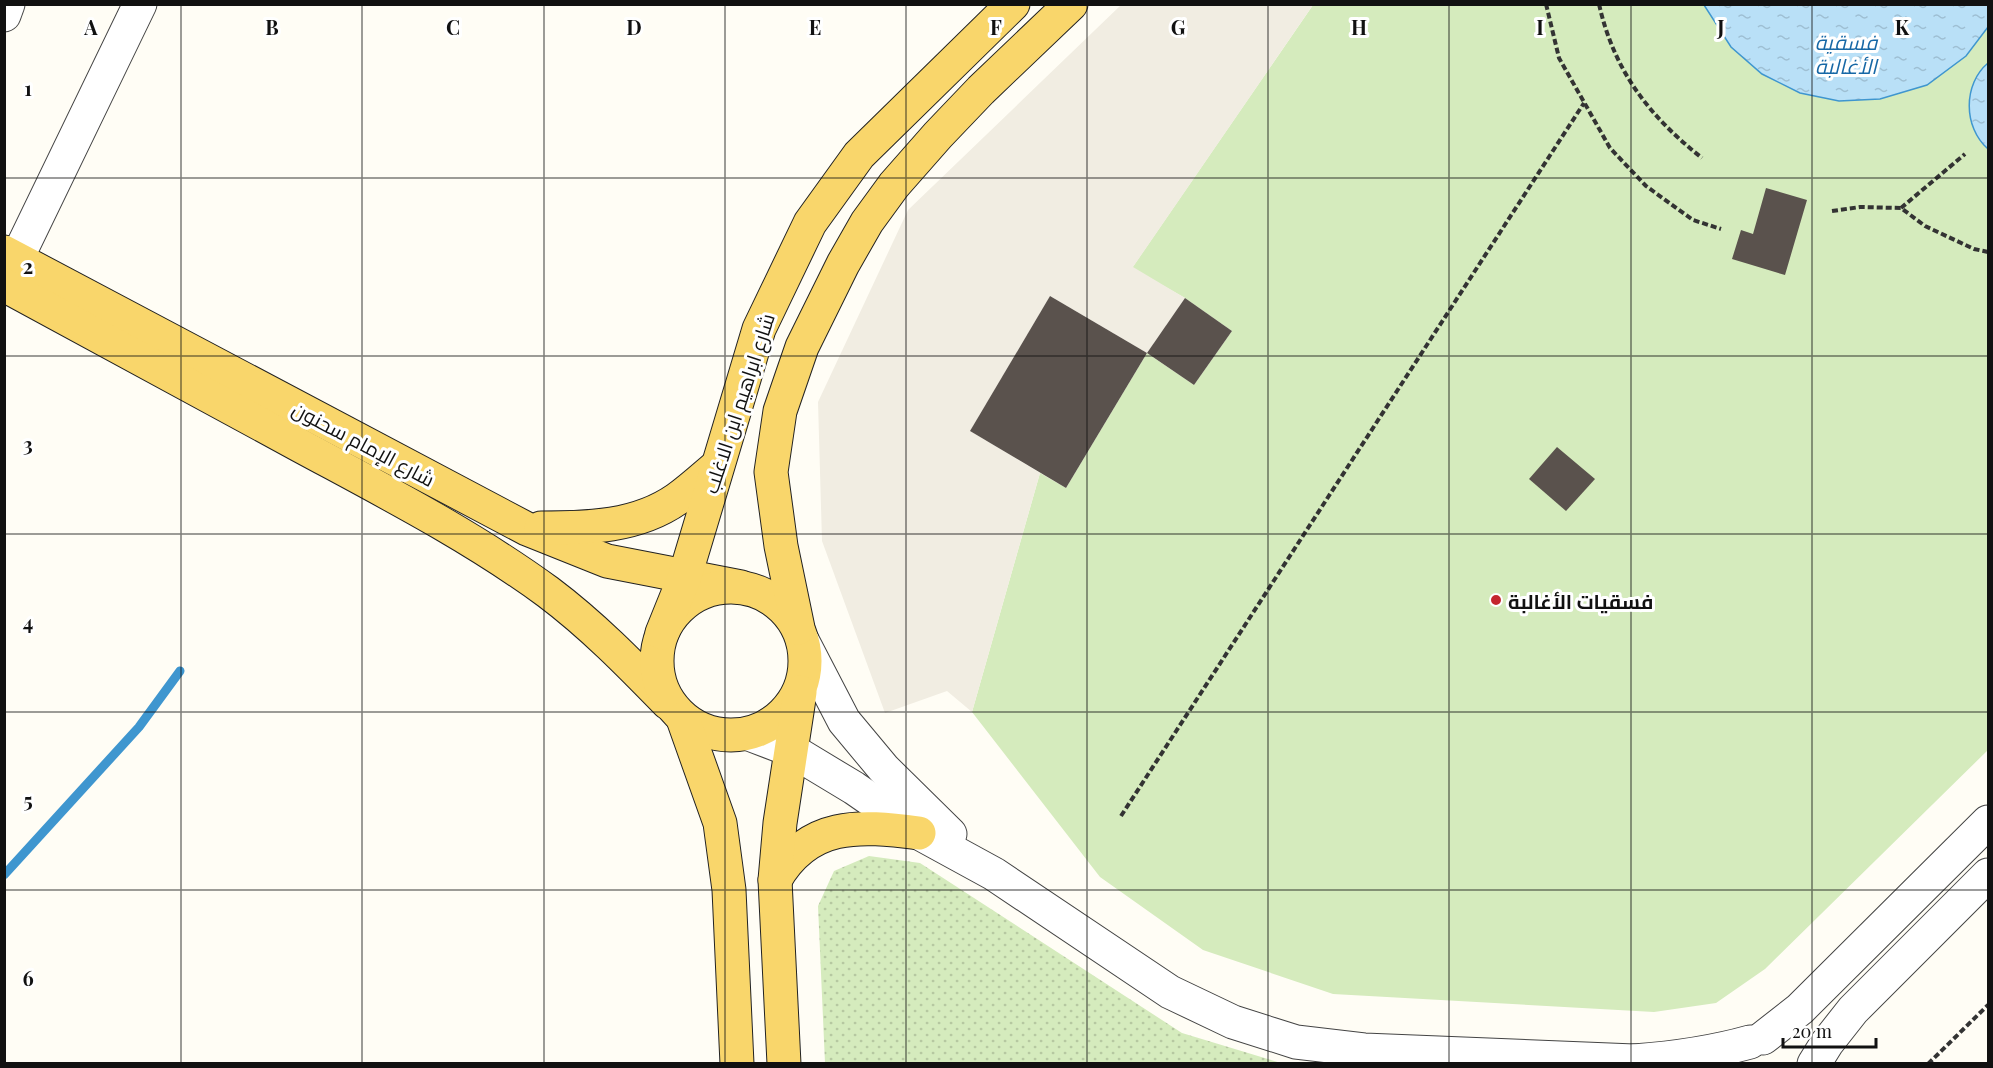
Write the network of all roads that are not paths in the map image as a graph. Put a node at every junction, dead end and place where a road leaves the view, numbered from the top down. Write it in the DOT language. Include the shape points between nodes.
graph roads {
  1 [pos="8,4"];
  2 [pos="140,4"];
  3 [pos="1013,4"];
  4 [pos="1071,4"];
  5 [pos="4,15"];
  6 [pos="7,270"];
  7 [pos="717,466"];
  8 [pos="527,528"];
  9 [pos="685,576"];
  10 [pos="741,587"];
  11 [pos="662,633"];
  12 [pos="801,635"];
  13 [pos="801,688"];
  14 [pos="675,711"];
  15 [pos="749,734"];
  16 [pos="791,750"];
  17 [pos="1989,822"];
  18 [pos="919,833"];
  19 [pos="994,874"];
  20 [pos="1989,875"];
  21 [pos="775,880"];
  22 [pos="1748,1048"];
  23 [pos="1643,1062"];
  24 [pos="737,1064"];
  25 [pos="784,1064"];
  26 [pos="1804,1064"];
  27 [pos="1814,1064"];
  1 -- 5 [label="street"];
  2 -- 6 [label="street"];
  3 -- 7 [label="main road, شارع ابراهيم ابن الاغلب" via="859,155 810,223 759,329"];
  4 -- 12 [label="main road" via="981,90 894,185 843,264 802,347 780,411 771,472 780,546"];
  6 -- 8 [label="main road, شارع الإمام سحنون"];
  6 -- 14 [label="main road, شارع الإمام سحنون" via="485,548 582,620"];
  7 -- 8 [label="main road" via="676,500 638,518 595,527"];
  7 -- 9 [label="main road, شارع ابراهيم ابن الاغلب"];
  8 -- 9 [label="main road, شارع الإمام سحنون" via="607,561"];
  9 -- 10 [label="main road, شارع الإمام سحنون"];
  9 -- 11 [label="main road, شارع ابراهيم ابن الاغلب"];
  10 -- 11 [label="main road" via="716,588 693,596 675,612"];
  10 -- 12 [label="main road" via="764,594 784,608"];
  11 -- 14 [label="main road" via="656,656 658,680"];
  12 -- 13 [label="main road" via="806,665"];
  12 -- 19 [label="street" via="844,722 899,785"];
  13 -- 15 [label="main road" via="789,709 771,724"];
  13 -- 16 [label="main road"];
  14 -- 15 [label="main road" via="703,731 726,736"];
  14 -- 24 [label="main road" via="720,823 729,890"];
  15 -- 16 [label="street"];
  16 -- 18 [label="street"];
  16 -- 21 [label="main road"];
  17 -- 22 [label="street" via="1800,1009"];
  18 -- 19 [label="street"];
  18 -- 21 [label="main road" via="879,829 826,834 791,857"];
  19 -- 23 [label="street" via="1170,992 1233,1023 1296,1042 1364,1050"];
  20 -- 27 [label="street" via="1853,1010"];
  21 -- 25 [label="main road"];
  22 -- 23 [label="street"];
  22 -- 26 [label="street" via="1776,1038 1788,1043"];
}
